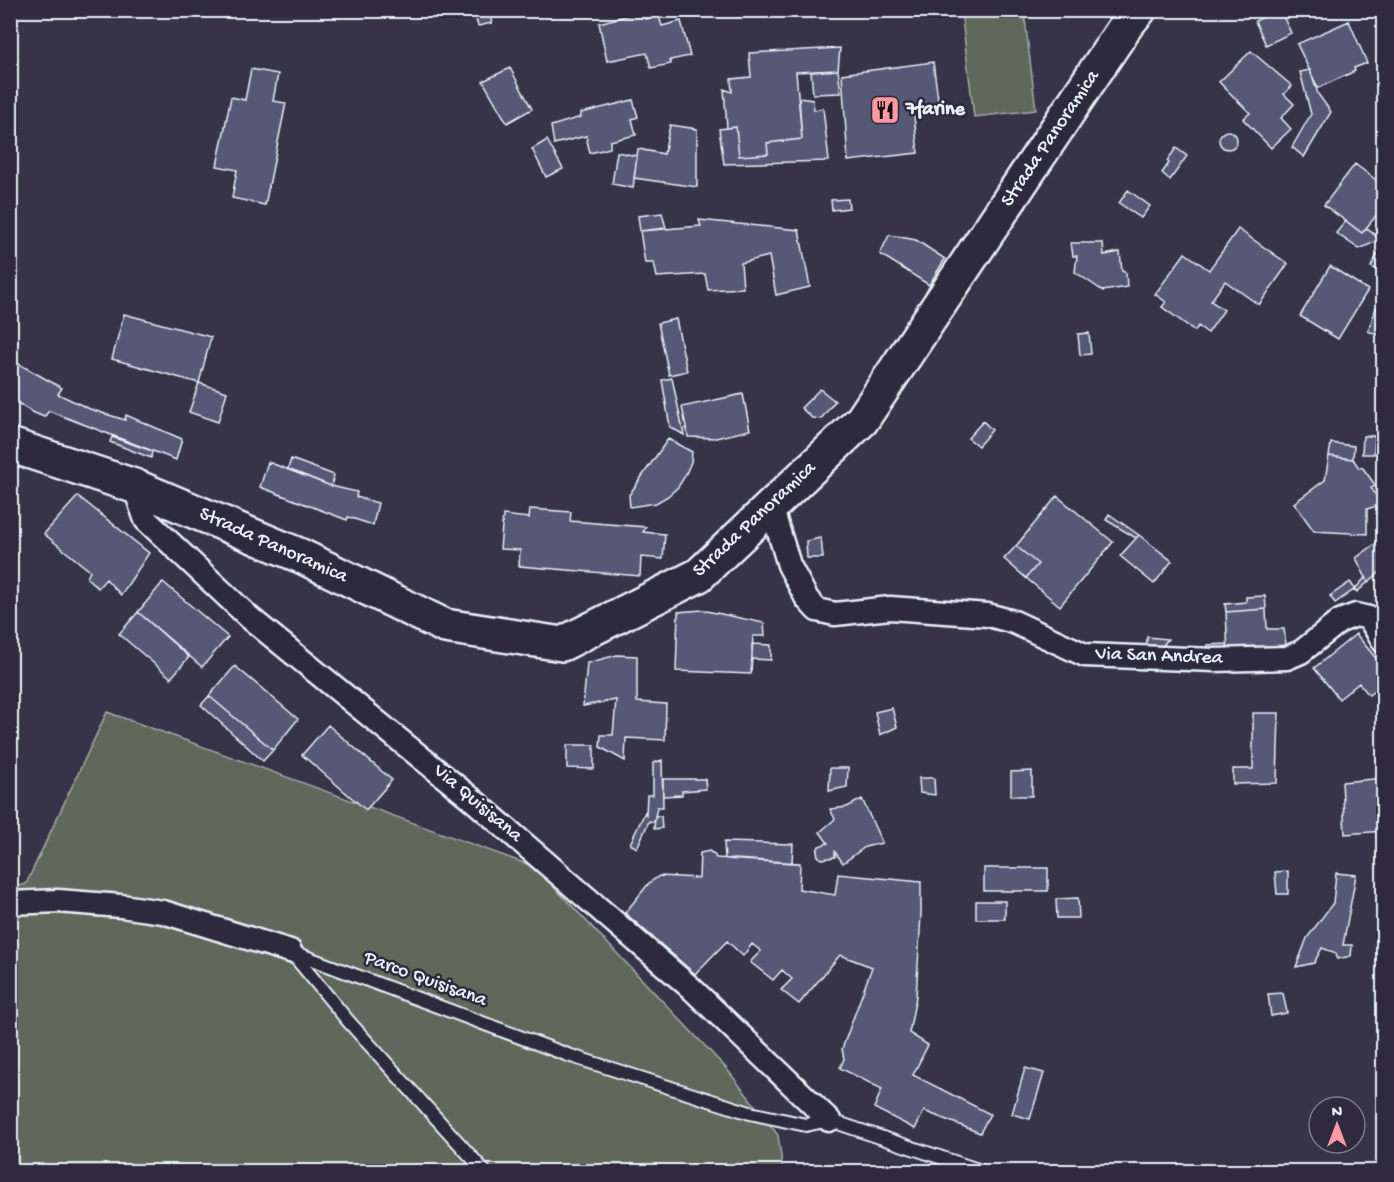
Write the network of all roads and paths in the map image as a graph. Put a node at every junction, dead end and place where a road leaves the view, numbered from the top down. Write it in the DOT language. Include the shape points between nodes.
graph roads {
  1 [pos="1139,10"];
  2 [pos="10,445"];
  3 [pos="134,486"];
  4 [pos="771,506"];
  5 [pos="1383,642"];
  6 [pos="10,903"];
  7 [pos="290,951"];
  8 [pos="829,1120"];
  9 [pos="485,1172"];
  10 [pos="984,1172"];
  1 -- 4 [label="main road, Strada Panoramica" via="862,420"];
  2 -- 3 [label="main road, Strada Panoramica"];
  3 -- 4 [label="main road, Strada Panoramica" via="301,556 444,626 562,644 699,575"];
  3 -- 8 [label="street, Via Quisisana" via="146,520 250,618 473,800 691,988"];
  4 -- 5 [label="street, Via San Andrea" via="789,566 817,610 835,614 890,608 988,615 1014,622 1085,655 1215,660 1287,658 1301,652 1340,621 1356,615 1369,618"];
  6 -- 7 [label="street" via="58,902 163,912"];
  7 -- 8 [label="lane, Parco Quisisana" via="568,1055 739,1109 806,1125"];
  7 -- 9 [label="lane"];
  8 -- 10 [label="lane"];
}
